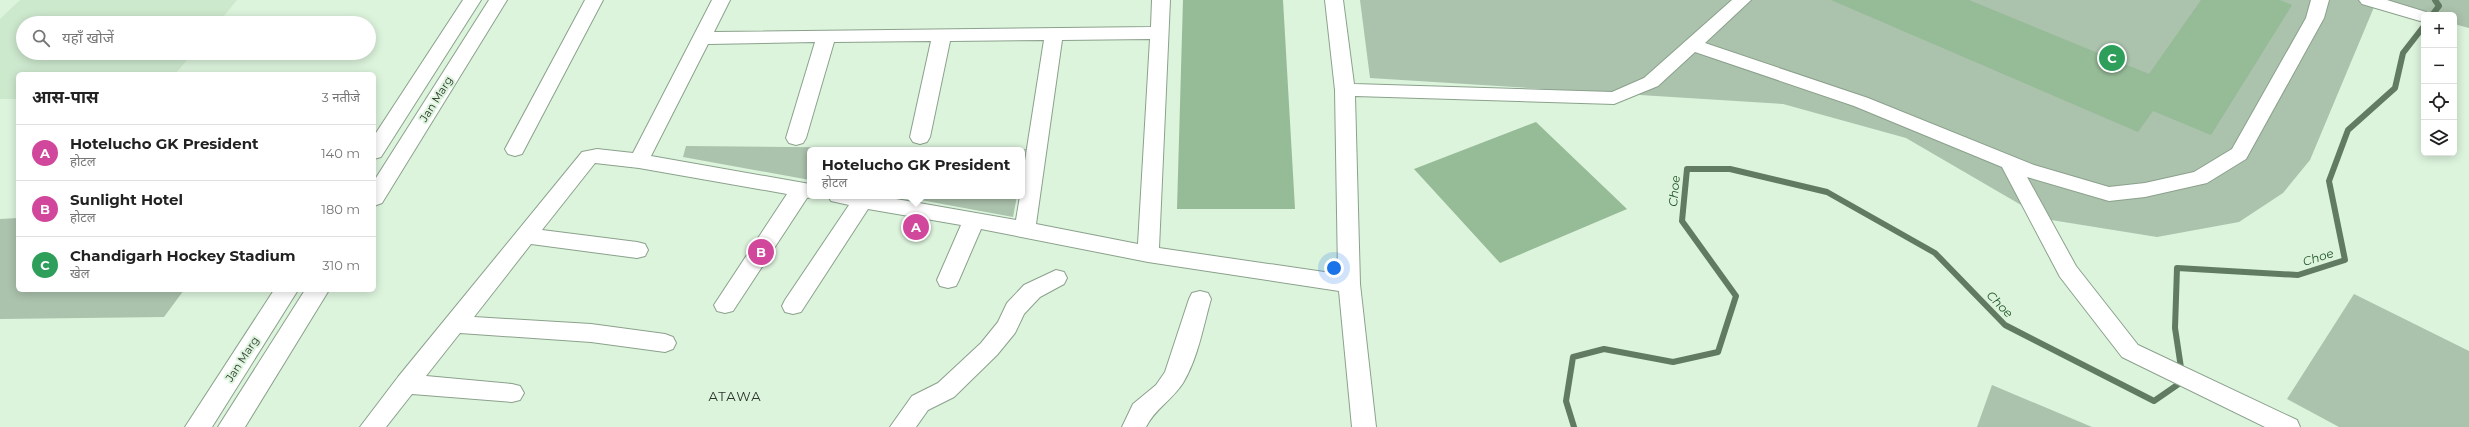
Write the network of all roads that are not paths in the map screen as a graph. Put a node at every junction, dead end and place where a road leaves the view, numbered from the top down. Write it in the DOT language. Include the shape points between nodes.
graph roads {
  1 [pos="472,0"];
  2 [pos="498,0"];
  3 [pos="594,0"];
  4 [pos="721,0"];
  5 [pos="1160,0"];
  6 [pos="1334,0"];
  7 [pos="1742,0"];
  8 [pos="2320,0"];
  9 [pos="2368,0"];
  10 [pos="2420,16"];
  11 [pos="1159,33"];
  12 [pos="1054,34"];
  13 [pos="942,35"];
  14 [pos="826,37"];
  15 [pos="703,38"];
  16 [pos="1693,44"];
  17 [pos="1345,90"];
  18 [pos="920,137"];
  19 [pos="796,138"];
  20 [pos="376,149"];
  21 [pos="515,149"];
  22 [pos="639,161"];
  23 [pos="2010,164"];
  24 [pos="806,190"];
  25 [pos="376,195"];
  26 [pos="857,199"];
  27 [pos="863,200"];
  28 [pos="974,220"];
  29 [pos="1025,229"];
  30 [pos="525,235"];
  31 [pos="637,250"];
  32 [pos="1148,254"];
  33 [pos="1056,278"];
  34 [pos="948,280"];
  35 [pos="1349,284"];
  36 [pos="285,292"];
  37 [pos="316,292"];
  38 [pos="1200,299"];
  39 [pos="725,305"];
  40 [pos="793,306"];
  41 [pos="454,324"];
  42 [pos="665,343"];
  43 [pos="406,384"];
  44 [pos="512,393"];
  45 [pos="215,400"];
  46 [pos="237,423"];
  47 [pos="187,427"];
  48 [pos="198,427"];
  49 [pos="372,427"];
  50 [pos="902,427"];
  51 [pos="1134,427"];
  52 [pos="1364,427"];
  53 [pos="2288,427"];
  1 -- 20 [label="main road"];
  2 -- 25 [label="main road, Jan Marg"];
  3 -- 21 [label="street"];
  4 -- 15 [label="street"];
  5 -- 11 [label="street"];
  6 -- 17 [label="street"];
  7 -- 16 [label="street"];
  8 -- 23 [label="street" via="2316,18 2239,154 2200,178 2144,190 2110,194"];
  9 -- 10 [label="street"];
  11 -- 12 [label="street"];
  11 -- 32 [label="street"];
  12 -- 13 [label="street"];
  12 -- 29 [label="street"];
  13 -- 14 [label="street"];
  13 -- 18 [label="street"];
  14 -- 15 [label="street"];
  14 -- 19 [label="street"];
  15 -- 22 [label="street"];
  16 -- 17 [label="street" via="1652,82 1614,98"];
  16 -- 23 [label="street" via="1861,102"];
  17 -- 35 [label="street"];
  22 -- 24 [label="street"];
  22 -- 30 [label="street" via="590,157"];
  23 -- 53 [label="street" via="2068,271 2130,351"];
  24 -- 39 [label="street"];
  26 -- 27 [label="street"];
  27 -- 28 [label="street"];
  27 -- 40 [label="street"];
  28 -- 29 [label="street"];
  28 -- 34 [label="street"];
  29 -- 32 [label="street"];
  30 -- 31 [label="street"];
  30 -- 41 [label="street"];
  32 -- 35 [label="street"];
  33 -- 50 [label="street" via="1032,291 1015,309 1007,327 989,349 946,390 920,403"];
  35 -- 52 [label="street"];
  36 -- 45 [label="main road, Jan Marg"];
  37 -- 46 [label="main road"];
  38 -- 51 [label="street" via="1175,376 1164,392 1141,411"];
  41 -- 42 [label="street" via="591,333"];
  41 -- 43 [label="street"];
  43 -- 44 [label="street"];
  43 -- 49 [label="street"];
  45 -- 47 [label="main road"];
  45 -- 48 [label="main road, Jan Marg"];
}
